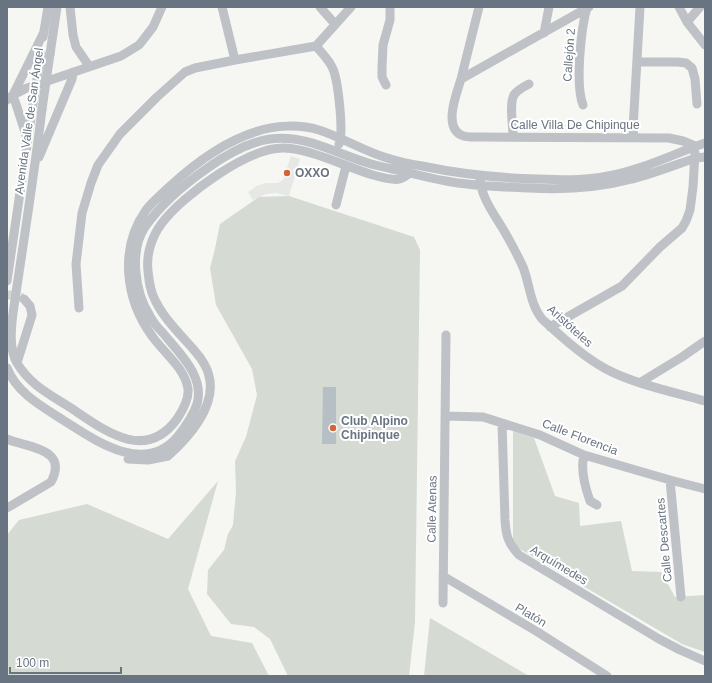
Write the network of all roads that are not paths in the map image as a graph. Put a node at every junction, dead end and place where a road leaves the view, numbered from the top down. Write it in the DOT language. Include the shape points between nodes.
graph roads {
  1 [pos="48,7"];
  2 [pos="57,7"];
  3 [pos="70,7"];
  4 [pos="162,7"];
  5 [pos="222,7"];
  6 [pos="320,7"];
  7 [pos="351,7"];
  8 [pos="390,7"];
  9 [pos="479,7"];
  10 [pos="549,7"];
  11 [pos="640,7"];
  12 [pos="679,7"];
  13 [pos="700,7"];
  14 [pos="587,8"];
  15 [pos="687,22"];
  16 [pos="335,24"];
  17 [pos="44,32"];
  18 [pos="544,32"];
  19 [pos="705,44"];
  20 [pos="316,46"];
  21 [pos="46,54"];
  22 [pos="235,60"];
  23 [pos="638,62"];
  24 [pos="89,66"];
  25 [pos="74,72"];
  26 [pos="461,79"];
  27 [pos="529,84"];
  28 [pos="386,85"];
  29 [pos="10,97"];
  30 [pos="697,104"];
  31 [pos="583,105"];
  32 [pos="513,136"];
  33 [pos="337,137"];
  34 [pos="634,138"];
  35 [pos="28,141"];
  36 [pos="705,142"];
  37 [pos="690,146"];
  38 [pos="325,147"];
  39 [pos="337,151"];
  40 [pos="697,158"];
  41 [pos="346,166"];
  42 [pos="35,167"];
  43 [pos="410,173"];
  44 [pos="480,180"];
  45 [pos="336,205"];
  46 [pos="7,281"];
  47 [pos="24,299"];
  48 [pos="79,308"];
  49 [pos="550,327"];
  50 [pos="446,335"];
  51 [pos="705,341"];
  52 [pos="17,364"];
  53 [pos="7,368"];
  54 [pos="641,382"];
  55 [pos="705,401"];
  56 [pos="446,416"];
  57 [pos="502,423"];
  58 [pos="7,439"];
  59 [pos="166,452"];
  60 [pos="584,455"];
  61 [pos="670,480"];
  62 [pos="705,488"];
  63 [pos="597,505"];
  64 [pos="7,508"];
  65 [pos="443,576"];
  66 [pos="681,597"];
  67 [pos="443,603"];
  68 [pos="705,661"];
  69 [pos="606,676"];
  1 -- 17 [label="street, Avenida Valle de San Ángel"];
  2 -- 21 [label="street, Avenida Valle de San Ángel"];
  3 -- 24 [label="street" via="76,47"];
  4 -- 24 [label="street" via="153,27 139,45 121,56"];
  5 -- 22 [label="street"];
  6 -- 16 [label="street"];
  7 -- 16 [label="street"];
  8 -- 28 [label="street" via="390,20 383,45 382,78"];
  9 -- 26 [label="street"];
  10 -- 18 [label="street"];
  11 -- 23 [label="street"];
  12 -- 15 [label="street"];
  13 -- 15 [label="street"];
  14 -- 18 [label="street"];
  14 -- 31 [label="street, Callejón 2" via="578,82"];
  15 -- 19 [label="street"];
  16 -- 20 [label="street"];
  17 -- 21 [label="street, Avenida Valle de San Ángel"];
  17 -- 29 [label="street"];
  18 -- 26 [label="street"];
  20 -- 22 [label="street"];
  20 -- 33 [label="street" via="333,68 341,128"];
  21 -- 35 [label="street, Avenida Valle de San Ángel, bridge" via="32,111"];
  21 -- 42 [label="street, Avenida Valle de San Ángel, bridge"];
  22 -- 48 [label="street" via="185,72 120,134 98,165 82,213 76,264"];
  23 -- 30 [label="street" via="686,63 692,68 695,79"];
  23 -- 34 [label="street"];
  24 -- 25 [label="street"];
  25 -- 29 [label="street" via="27,88"];
  25 -- 42 [label="street"];
  26 -- 32 [label="street, Calle Villa De Chipinque" via="453,107 452,120 456,132 463,136"];
  27 -- 32 [label="street" via="513,96"];
  29 -- 35 [label="street"];
  32 -- 34 [label="street, Calle Villa De Chipinque"];
  33 -- 38 [label="street"];
  33 -- 39 [label="street"];
  33 -- 44 [label="street, Avenida Valle de San Ángel" via="386,158"];
  33 -- 52 [label="street, Avenida Valle de San Ángel" via="319,130 289,127 266,129 244,136 205,158 174,182 146,211 134,234 128,257 131,293 142,322 181,372 188,389 184,408 161,434 143,440 118,437 44,391 30,380"];
  34 -- 37 [label="street, Calle Villa De Chipinque" via="669,138"];
  35 -- 46 [label="street, Avenida Valle de San Ángel"];
  36 -- 37 [label="street, Avenida Valle de San Ángel"];
  37 -- 40 [label="street"];
  37 -- 44 [label="street, Avenida Valle de San Ángel" via="636,169 608,176 571,180"];
  38 -- 39 [label="street, Avenida Valle de San Ángel"];
  38 -- 59 [label="street, Avenida Valle de San Ángel" via="286,138 269,139 239,149 190,182 161,208 144,229 136,254 139,291 149,315 193,372 199,395 186,426"];
  39 -- 43 [label="street, Avenida Valle de San Ángel" via="374,165"];
  40 -- 44 [label="street, Avenida Valle de San Ángel" via="634,179 593,187 532,188"];
  40 -- 49 [label="street" via="690,210 682,228 622,286"];
  41 -- 43 [label="street" via="395,179 401,179"];
  41 -- 45 [label="street"];
  41 -- 59 [label="street" via="314,153 284,148 260,152 218,175 187,198 162,223 148,252 150,285 155,300 168,320 202,361 210,377 208,399 203,413 184,441"];
  42 -- 52 [label="street, Avenida Valle de San Ángel" via="11,325 13,354"];
  43 -- 44 [label="street, Avenida Valle de San Ángel" via="447,181"];
  44 -- 49 [label="street, Aristóteles" via="487,202 523,269 536,312"];
  47 -- 52 [label="street" via="30,306 32,315"];
  49 -- 54 [label="street, Aristóteles" via="593,362 616,374"];
  50 -- 56 [label="street, Calle Atenas"];
  51 -- 54 [label="street"];
  53 -- 59 [label="street, Avenida Valle de San Ángel" via="17,386 34,401 95,440 134,454"];
  54 -- 55 [label="street, Aristóteles"];
  56 -- 57 [label="street, Calle Florencia" via="483,417"];
  56 -- 65 [label="street, Calle Atenas"];
  57 -- 60 [label="street, Calle Florencia" via="540,435"];
  57 -- 68 [label="street, Arquímedes" via="506,534 519,555 652,635"];
  58 -- 64 [label="street" via="48,453 56,467 51,482"];
  60 -- 61 [label="street, Calle Florencia"];
  60 -- 63 [label="street" via="582,462 586,491 590,501"];
  61 -- 62 [label="street, Calle Florencia"];
  61 -- 66 [label="street, Calle Descartes"];
  65 -- 67 [label="street, Calle Atenas"];
  65 -- 69 [label="street, Platón"];
}
